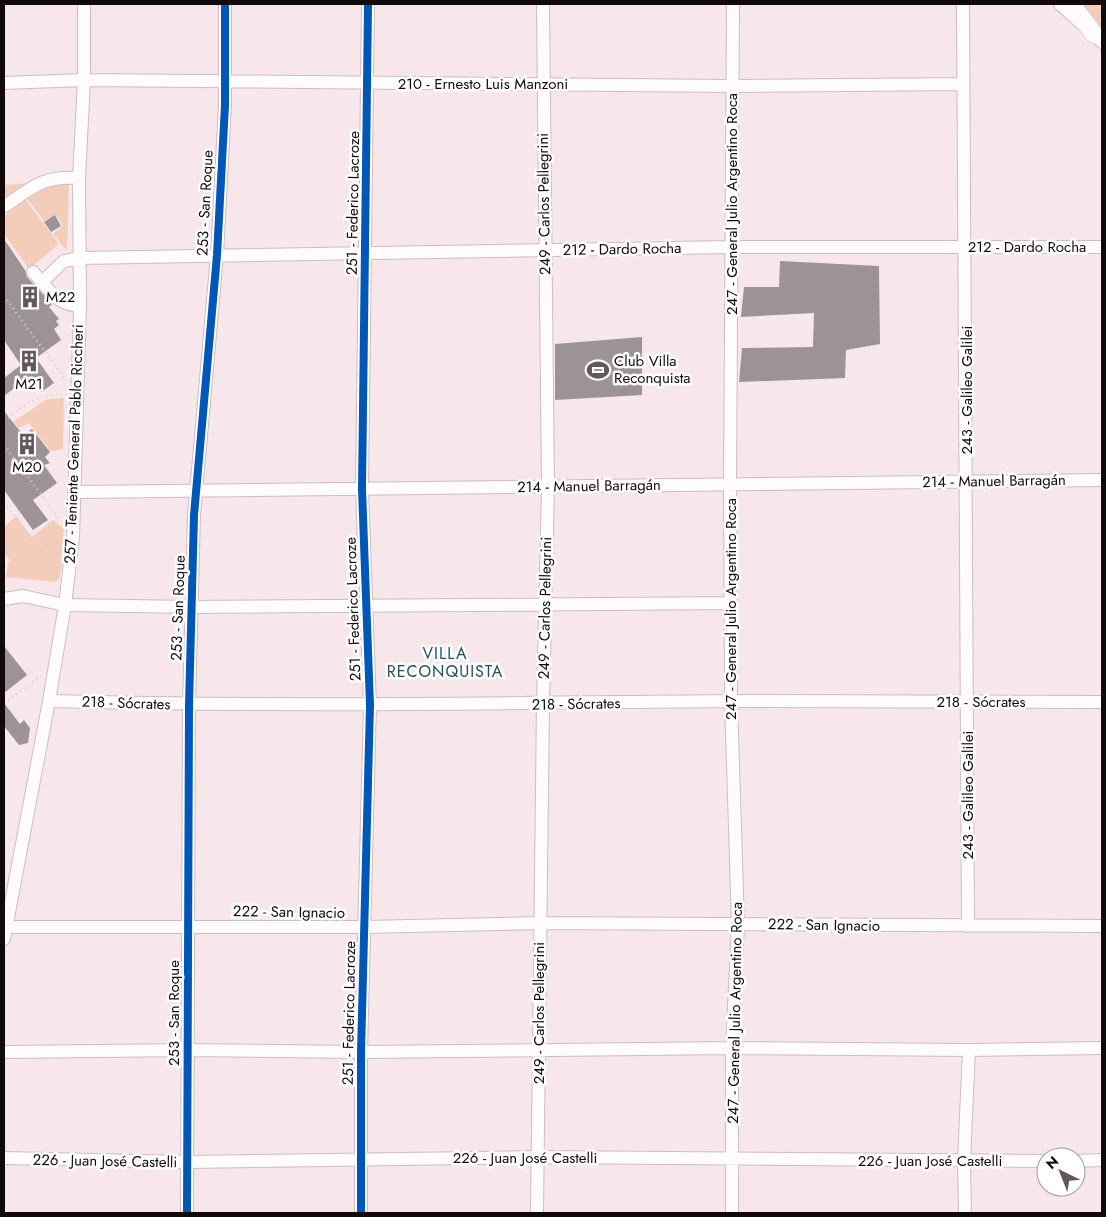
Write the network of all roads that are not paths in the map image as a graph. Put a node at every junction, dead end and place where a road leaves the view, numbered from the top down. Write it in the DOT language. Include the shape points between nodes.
graph roads {
  1 [pos="84,4"];
  2 [pos="225,4"];
  3 [pos="368,4"];
  4 [pos="543,4"];
  5 [pos="733,4"];
  6 [pos="963,4"];
  7 [pos="1060,4"];
  8 [pos="1071,4"];
  9 [pos="1098,38"];
  10 [pos="84,80"];
  11 [pos="226,83"];
  12 [pos="4,84"];
  13 [pos="369,84"];
  14 [pos="543,84"];
  15 [pos="962,84"];
  16 [pos="733,86"];
  17 [pos="79,178"];
  18 [pos="5,206"];
  19 [pos="966,246"];
  20 [pos="731,247"];
  21 [pos="1102,247"];
  22 [pos="544,251"];
  23 [pos="366,252"];
  24 [pos="216,255"];
  25 [pos="81,258"];
  26 [pos="33,272"];
  27 [pos="42,282"];
  28 [pos="80,306"];
  29 [pos="1102,480"];
  30 [pos="730,482"];
  31 [pos="967,482"];
  32 [pos="548,487"];
  33 [pos="362,489"];
  34 [pos="196,491"];
  35 [pos="76,492"];
  36 [pos="6,595"];
  37 [pos="731,603"];
  38 [pos="545,604"];
  39 [pos="65,606"];
  40 [pos="366,606"];
  41 [pos="192,607"];
  42 [pos="49,701"];
  43 [pos="731,701"];
  44 [pos="967,702"];
  45 [pos="1102,702"];
  46 [pos="543,704"];
  47 [pos="188,705"];
  48 [pos="370,705"];
  49 [pos="540,923"];
  50 [pos="738,924"];
  51 [pos="187,925"];
  52 [pos="968,926"];
  53 [pos="1102,926"];
  54 [pos="365,927"];
  55 [pos="5,933"];
  56 [pos="732,1048"];
  57 [pos="1102,1048"];
  58 [pos="539,1049"];
  59 [pos="188,1050"];
  60 [pos="969,1050"];
  61 [pos="4,1052"];
  62 [pos="361,1052"];
  63 [pos="538,1156"];
  64 [pos="4,1158"];
  65 [pos="363,1159"];
  66 [pos="732,1159"];
  67 [pos="1086,1160"];
  68 [pos="1102,1160"];
  69 [pos="964,1161"];
  70 [pos="1036,1161"];
  71 [pos="188,1162"];
  72 [pos="187,1213"];
  73 [pos="361,1213"];
  74 [pos="537,1213"];
  75 [pos="732,1213"];
  76 [pos="964,1213"];
  1 -- 10 [label="street, 257 - Teniente General Pablo Riccheri"];
  2 -- 11 [label="street, 253 - San Roque"];
  3 -- 13 [label="street, 251 - Federico Lacroze"];
  4 -- 14 [label="street, 249 - Carlos Pellegrini"];
  5 -- 16 [label="street, 247 - General Julio Argentino Roca"];
  6 -- 15 [label="street, 243 - Galileo Galilei"];
  7 -- 9 [label="street"];
  8 -- 9 [label="highway"];
  10 -- 11 [label="street, 210 - Ernesto Luis Manzoni"];
  10 -- 12 [label="street, 210 - Ernesto Luis Manzoni"];
  10 -- 17 [label="street, 257 - Teniente General Pablo Riccheri"];
  11 -- 13 [label="street, 210 - Ernesto Luis Manzoni"];
  11 -- 24 [label="street, 253 - San Roque"];
  13 -- 14 [label="street, 210 - Ernesto Luis Manzoni"];
  13 -- 23 [label="street, 251 - Federico Lacroze"];
  14 -- 16 [label="street, 210 - Ernesto Luis Manzoni"];
  14 -- 22 [label="street, 249 - Carlos Pellegrini"];
  15 -- 16 [label="street, 210 - Ernesto Luis Manzoni"];
  15 -- 19 [label="street, 243 - Galileo Galilei"];
  16 -- 20 [label="street, 247 - General Julio Argentino Roca"];
  17 -- 18 [label="street" via="51,178 39,182"];
  17 -- 25 [label="street, 257 - Teniente General Pablo Riccheri"];
  19 -- 20 [label="street, 212 - Dardo Rocha"];
  19 -- 21 [label="street, 212 - Dardo Rocha"];
  19 -- 31 [label="street, 243 - Galileo Galilei"];
  20 -- 22 [label="street, 212 - Dardo Rocha"];
  20 -- 30 [label="street, 247 - General Julio Argentino Roca"];
  22 -- 23 [label="street, 212 - Dardo Rocha"];
  22 -- 32 [label="street, 249 - Carlos Pellegrini"];
  23 -- 24 [label="street, 212 - Dardo Rocha"];
  23 -- 33 [label="street, 251 - Federico Lacroze"];
  24 -- 25 [label="street, 212 - Dardo Rocha"];
  24 -- 34 [label="street, 253 - San Roque"];
  25 -- 27 [label="street, 212 - Dardo Rocha" via="64,261"];
  25 -- 28 [label="street, 257 - Teniente General Pablo Riccheri"];
  26 -- 27 [label="street"];
  27 -- 28 [label="street" via="66,306"];
  28 -- 35 [label="street, 257 - Teniente General Pablo Riccheri"];
  29 -- 31 [label="street, 214 - Manuel Barragán"];
  30 -- 31 [label="street, 214 - Manuel Barragán"];
  30 -- 32 [label="street, 214 - Manuel Barragán"];
  30 -- 37 [label="street, 247 - General Julio Argentino Roca"];
  31 -- 44 [label="street, 243 - Galileo Galilei"];
  32 -- 33 [label="street, 214 - Manuel Barragán"];
  32 -- 38 [label="street, 249 - Carlos Pellegrini"];
  33 -- 34 [label="street, 214 - Manuel Barragán"];
  33 -- 40 [label="street, 251 - Federico Lacroze"];
  34 -- 35 [label="street, 214 - Manuel Barragán"];
  34 -- 41 [label="street, 253 - San Roque"];
  35 -- 39 [label="street, 257 - Teniente General Pablo Riccheri"];
  36 -- 39 [label="street"];
  37 -- 38 [label="street"];
  37 -- 43 [label="street, 247 - General Julio Argentino Roca"];
  38 -- 40 [label="street"];
  38 -- 46 [label="street, 249 - Carlos Pellegrini"];
  39 -- 41 [label="street"];
  39 -- 42 [label="street, 257 - Teniente General Pablo Riccheri"];
  40 -- 41 [label="street"];
  40 -- 48 [label="street, 251 - Federico Lacroze"];
  41 -- 47 [label="street, 253 - San Roque"];
  42 -- 47 [label="street, 218 - Sócrates"];
  42 -- 55 [label="street, 257 - Teniente General Pablo Riccheri"];
  43 -- 44 [label="street, 218 - Sócrates"];
  43 -- 46 [label="street, 218 - Sócrates"];
  43 -- 50 [label="street, 247 - General Julio Argentino Roca"];
  44 -- 45 [label="street, 218 - Sócrates"];
  44 -- 52 [label="street, 243 - Galileo Galilei"];
  46 -- 48 [label="street, 218 - Sócrates"];
  46 -- 49 [label="street, 249 - Carlos Pellegrini"];
  47 -- 48 [label="street, 218 - Sócrates"];
  47 -- 51 [label="street, 253 - San Roque"];
  48 -- 54 [label="street, 251 - Federico Lacroze"];
  49 -- 50 [label="street, 222 - San Ignacio"];
  49 -- 54 [label="street, 222 - San Ignacio"];
  49 -- 58 [label="street, 249 - Carlos Pellegrini"];
  50 -- 52 [label="street, 222 - San Ignacio"];
  50 -- 56 [label="street, 247 - General Julio Argentino Roca"];
  51 -- 54 [label="street, 222 - San Ignacio"];
  51 -- 55 [label="street, 222 - San Ignacio"];
  51 -- 59 [label="street, 253 - San Roque"];
  52 -- 53 [label="street, 222 - San Ignacio"];
  54 -- 62 [label="street, 251 - Federico Lacroze"];
  56 -- 58 [label="street"];
  56 -- 60 [label="street"];
  56 -- 66 [label="street, 247 - General Julio Argentino Roca"];
  57 -- 60 [label="street"];
  58 -- 62 [label="street"];
  58 -- 63 [label="street, 249 - Carlos Pellegrini"];
  59 -- 61 [label="street"];
  59 -- 62 [label="street"];
  59 -- 71 [label="street, 253 - San Roque"];
  60 -- 69 [label="street"];
  62 -- 65 [label="street, 251 - Federico Lacroze"];
  63 -- 65 [label="street, 226 - Juan José Castelli"];
  63 -- 66 [label="street, 226 - Juan José Castelli"];
  63 -- 74 [label="street, 249 - Carlos Pellegrini"];
  64 -- 71 [label="street, 226 - Juan José Castelli"];
  65 -- 71 [label="street, 226 - Juan José Castelli"];
  65 -- 73 [label="street, 251 - Federico Lacroze"];
  66 -- 69 [label="street, 226 - Juan José Castelli"];
  66 -- 75 [label="street, 247 - General Julio Argentino Roca"];
  67 -- 68 [label="street"];
  69 -- 70 [label="street, 226 - Juan José Castelli"];
  69 -- 76 [label="street"];
  71 -- 72 [label="street, 253 - San Roque"];
}
